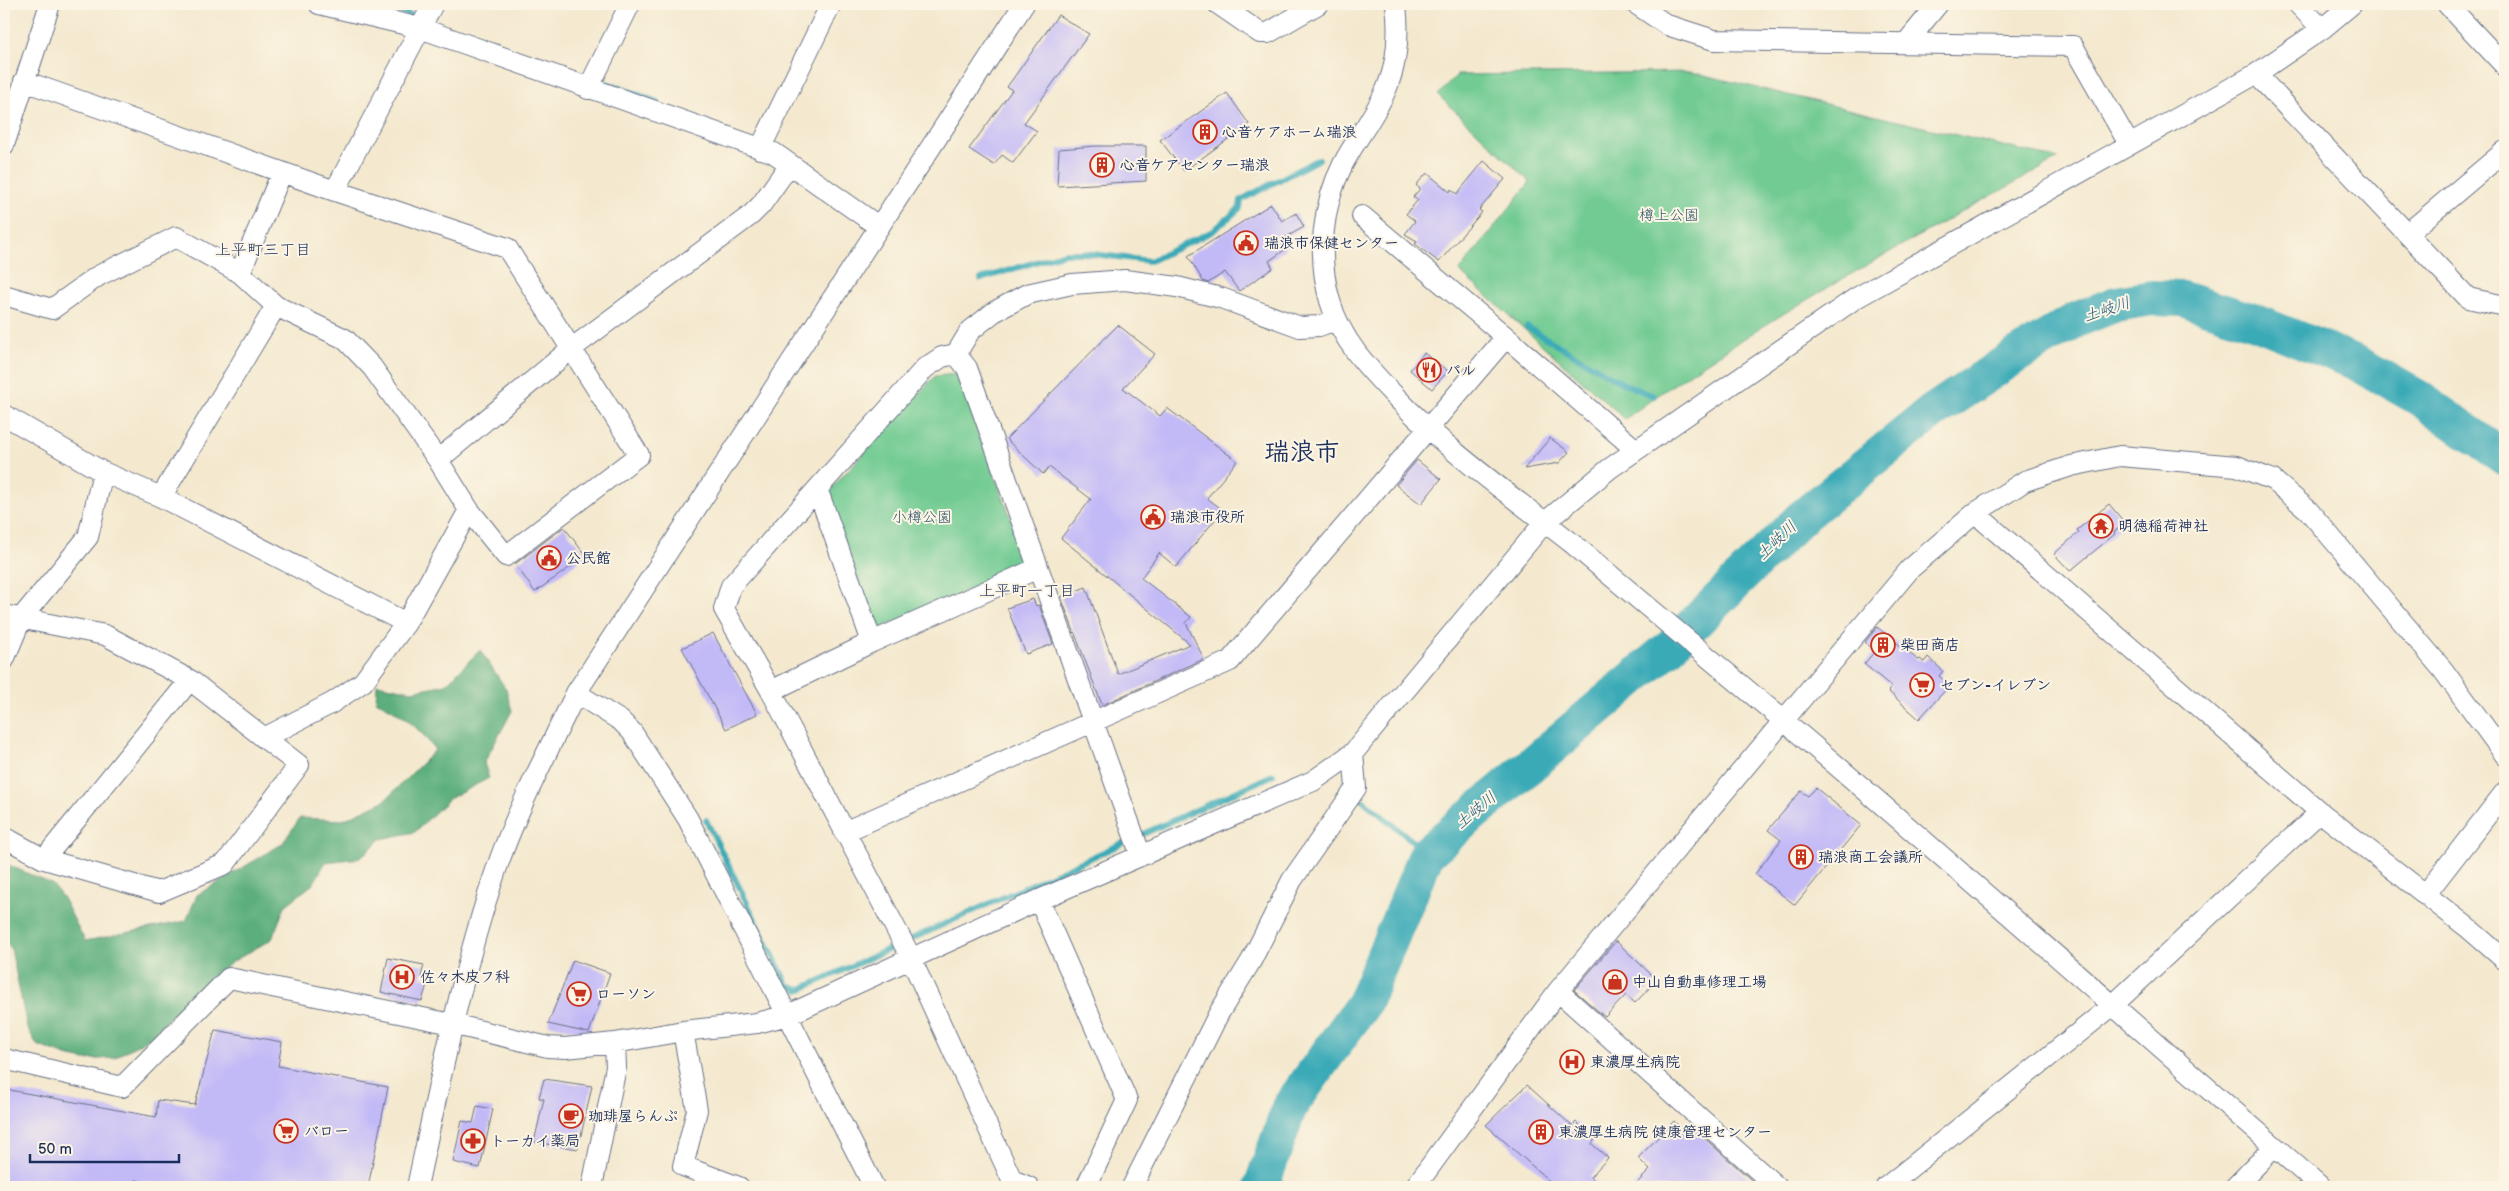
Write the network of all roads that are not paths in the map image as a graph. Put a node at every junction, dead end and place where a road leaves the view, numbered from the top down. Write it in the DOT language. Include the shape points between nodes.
graph roads {
  1 [pos="50,4"];
  2 [pos="319,4"];
  3 [pos="433,4"];
  4 [pos="630,4"];
  5 [pos="831,4"];
  6 [pos="1024,4"];
  7 [pos="1218,4"];
  8 [pos="1318,4"];
  9 [pos="1396,4"];
  10 [pos="1636,4"];
  11 [pos="1938,4"];
  12 [pos="2298,4"];
  13 [pos="2352,4"];
  14 [pos="2447,4"];
  15 [pos="420,28"];
  16 [pos="2322,28"];
  17 [pos="1906,43"];
  18 [pos="2505,66"];
  19 [pos="2256,74"];
  20 [pos="24,81"];
  21 [pos="588,89"];
  22 [pos="2129,144"];
  23 [pos="4,145"];
  24 [pos="760,149"];
  25 [pos="2505,151"];
  26 [pos="790,164"];
  27 [pos="282,172"];
  28 [pos="335,191"];
  29 [pos="1362,216"];
  30 [pos="878,226"];
  31 [pos="2408,233"];
  32 [pos="240,273"];
  33 [pos="4,295"];
  34 [pos="276,306"];
  35 [pos="2505,306"];
  36 [pos="1336,320"];
  37 [pos="1506,337"];
  38 [pos="571,350"];
  39 [pos="956,354"];
  40 [pos="4,415"];
  41 [pos="1426,429"];
  42 [pos="1636,450"];
  43 [pos="438,460"];
  44 [pos="103,472"];
  45 [pos="818,491"];
  46 [pos="161,497"];
  47 [pos="468,510"];
  48 [pos="1975,513"];
  49 [pos="1544,523"];
  50 [pos="1038,568"];
  51 [pos="13,616"];
  52 [pos="406,622"];
  53 [pos="872,642"];
  54 [pos="4,660"];
  55 [pos="190,680"];
  56 [pos="771,691"];
  57 [pos="576,694"];
  58 [pos="1092,721"];
  59 [pos="1784,721"];
  60 [pos="264,738"];
  61 [pos="1353,753"];
  62 [pos="2505,755"];
  63 [pos="2505,792"];
  64 [pos="2320,812"];
  65 [pos="844,832"];
  66 [pos="4,837"];
  67 [pos="1137,845"];
  68 [pos="44,859"];
  69 [pos="2425,894"];
  70 [pos="1039,900"];
  71 [pos="906,948"];
  72 [pos="2505,960"];
  73 [pos="1558,991"];
  74 [pos="2112,1006"];
  75 [pos="788,1015"];
  76 [pos="452,1024"];
  77 [pos="683,1032"];
  78 [pos="615,1043"];
  79 [pos="4,1060"];
  80 [pos="2274,1147"];
  81 [pos="417,1187"];
  82 [pos="592,1187"];
  83 [pos="739,1187"];
  84 [pos="874,1187"];
  85 [pos="1029,1187"];
  86 [pos="1086,1187"];
  87 [pos="1132,1187"];
  88 [pos="1414,1187"];
  89 [pos="1776,1187"];
  90 [pos="1886,1187"];
  91 [pos="2235,1187"];
  92 [pos="2320,1187"];
  1 -- 20 [label="street"];
  2 -- 15 [label="street"];
  3 -- 15 [label="street"];
  4 -- 21 [label="street"];
  5 -- 24 [label="street"];
  6 -- 30 [label="street"];
  7 -- 8 [label="street" via="1260,33 1268,33"];
  9 -- 36 [label="street" via="1397,50 1390,81 1378,110 1342,166 1330,197 1322,249"];
  10 -- 17 [label="street" via="1667,25 1714,40"];
  11 -- 17 [label="street"];
  12 -- 16 [label="street"];
  13 -- 16 [label="street"];
  14 -- 18 [label="street"];
  15 -- 21 [label="street"];
  15 -- 28 [label="street"];
  16 -- 19 [label="street"];
  17 -- 22 [label="street" via="2073,46"];
  19 -- 22 [label="street"];
  19 -- 31 [label="street"];
  20 -- 23 [label="street"];
  20 -- 27 [label="street"];
  21 -- 24 [label="street"];
  22 -- 42 [label="street" via="1856,298"];
  24 -- 26 [label="street" via="774,153"];
  25 -- 31 [label="street"];
  26 -- 30 [label="street"];
  26 -- 38 [label="street" via="752,215"];
  27 -- 28 [label="street"];
  27 -- 32 [label="street"];
  28 -- 38 [label="street" via="507,248"];
  29 -- 37 [label="street"];
  30 -- 57 [label="street"];
  31 -- 35 [label="street" via="2468,298"];
  32 -- 33 [label="street" via="176,237 98,276 52,309"];
  32 -- 34 [label="street"];
  34 -- 43 [label="street" via="345,340 372,367"];
  34 -- 46 [label="street"];
  36 -- 39 [label="street" via="1319,326 1300,327 1221,298 1177,287 1126,280 1072,284 1027,294 994,312 970,330"];
  36 -- 41 [label="street" via="1355,352"];
  37 -- 41 [label="street"];
  37 -- 42 [label="street"];
  38 -- 43 [label="street"];
  38 -- 47 [label="street" via="639,455 506,556"];
  39 -- 45 [label="street" via="942,357 925,368"];
  39 -- 50 [label="street" via="967,368"];
  40 -- 44 [label="street"];
  41 -- 49 [label="street"];
  41 -- 58 [label="street" via="1230,662"];
  42 -- 49 [label="street"];
  43 -- 47 [label="street"];
  44 -- 46 [label="street"];
  44 -- 51 [label="street" via="88,537"];
  45 -- 53 [label="street"];
  45 -- 56 [label="street" via="731,586 724,609"];
  46 -- 52 [label="street"];
  47 -- 52 [label="street"];
  48 -- 59 [label="street" via="1910,569"];
  48 -- 62 [label="street" via="2025,481 2071,466 2120,456 2237,466 2273,480 2315,518 2443,670"];
  48 -- 64 [label="street"];
  49 -- 59 [label="street"];
  49 -- 61 [label="street"];
  50 -- 53 [label="street"];
  50 -- 58 [label="street"];
  51 -- 54 [label="street"];
  51 -- 55 [label="street" via="105,635"];
  52 -- 60 [label="street" via="363,682 332,703"];
  53 -- 56 [label="street"];
  55 -- 60 [label="street"];
  55 -- 68 [label="street"];
  56 -- 65 [label="street"];
  57 -- 75 [label="street" via="621,721 648,754 688,819"];
  57 -- 76 [label="street" via="496,870"];
  58 -- 65 [label="street"];
  58 -- 67 [label="street"];
  59 -- 73 [label="street"];
  59 -- 74 [label="street"];
  60 -- 68 [label="street" via="299,765 225,864 159,892"];
  61 -- 67 [label="street" via="1312,781"];
  61 -- 87 [label="street" via="1356,788 1292,880 1251,961 1215,1022"];
  63 -- 69 [label="street"];
  64 -- 69 [label="street"];
  64 -- 74 [label="street"];
  65 -- 71 [label="street"];
  66 -- 68 [label="street"];
  67 -- 70 [label="street"];
  69 -- 72 [label="street"];
  70 -- 71 [label="street"];
  70 -- 86 [label="street" via="1127,1100"];
  71 -- 75 [label="street"];
  71 -- 85 [label="street" via="1012,1180"];
  73 -- 88 [label="street"];
  73 -- 89 [label="street"];
  74 -- 80 [label="street"];
  74 -- 90 [label="street"];
  75 -- 77 [label="street" via="757,1023"];
  75 -- 84 [label="street"];
  76 -- 78 [label="street" via="548,1047"];
  76 -- 79 [label="street" via="229,978 122,1087"];
  76 -- 81 [label="street"];
  77 -- 78 [label="street"];
  77 -- 83 [label="street" via="697,1110 684,1166"];
  78 -- 82 [label="street" via="616,1067"];
  80 -- 91 [label="street"];
  80 -- 92 [label="street"];
}
